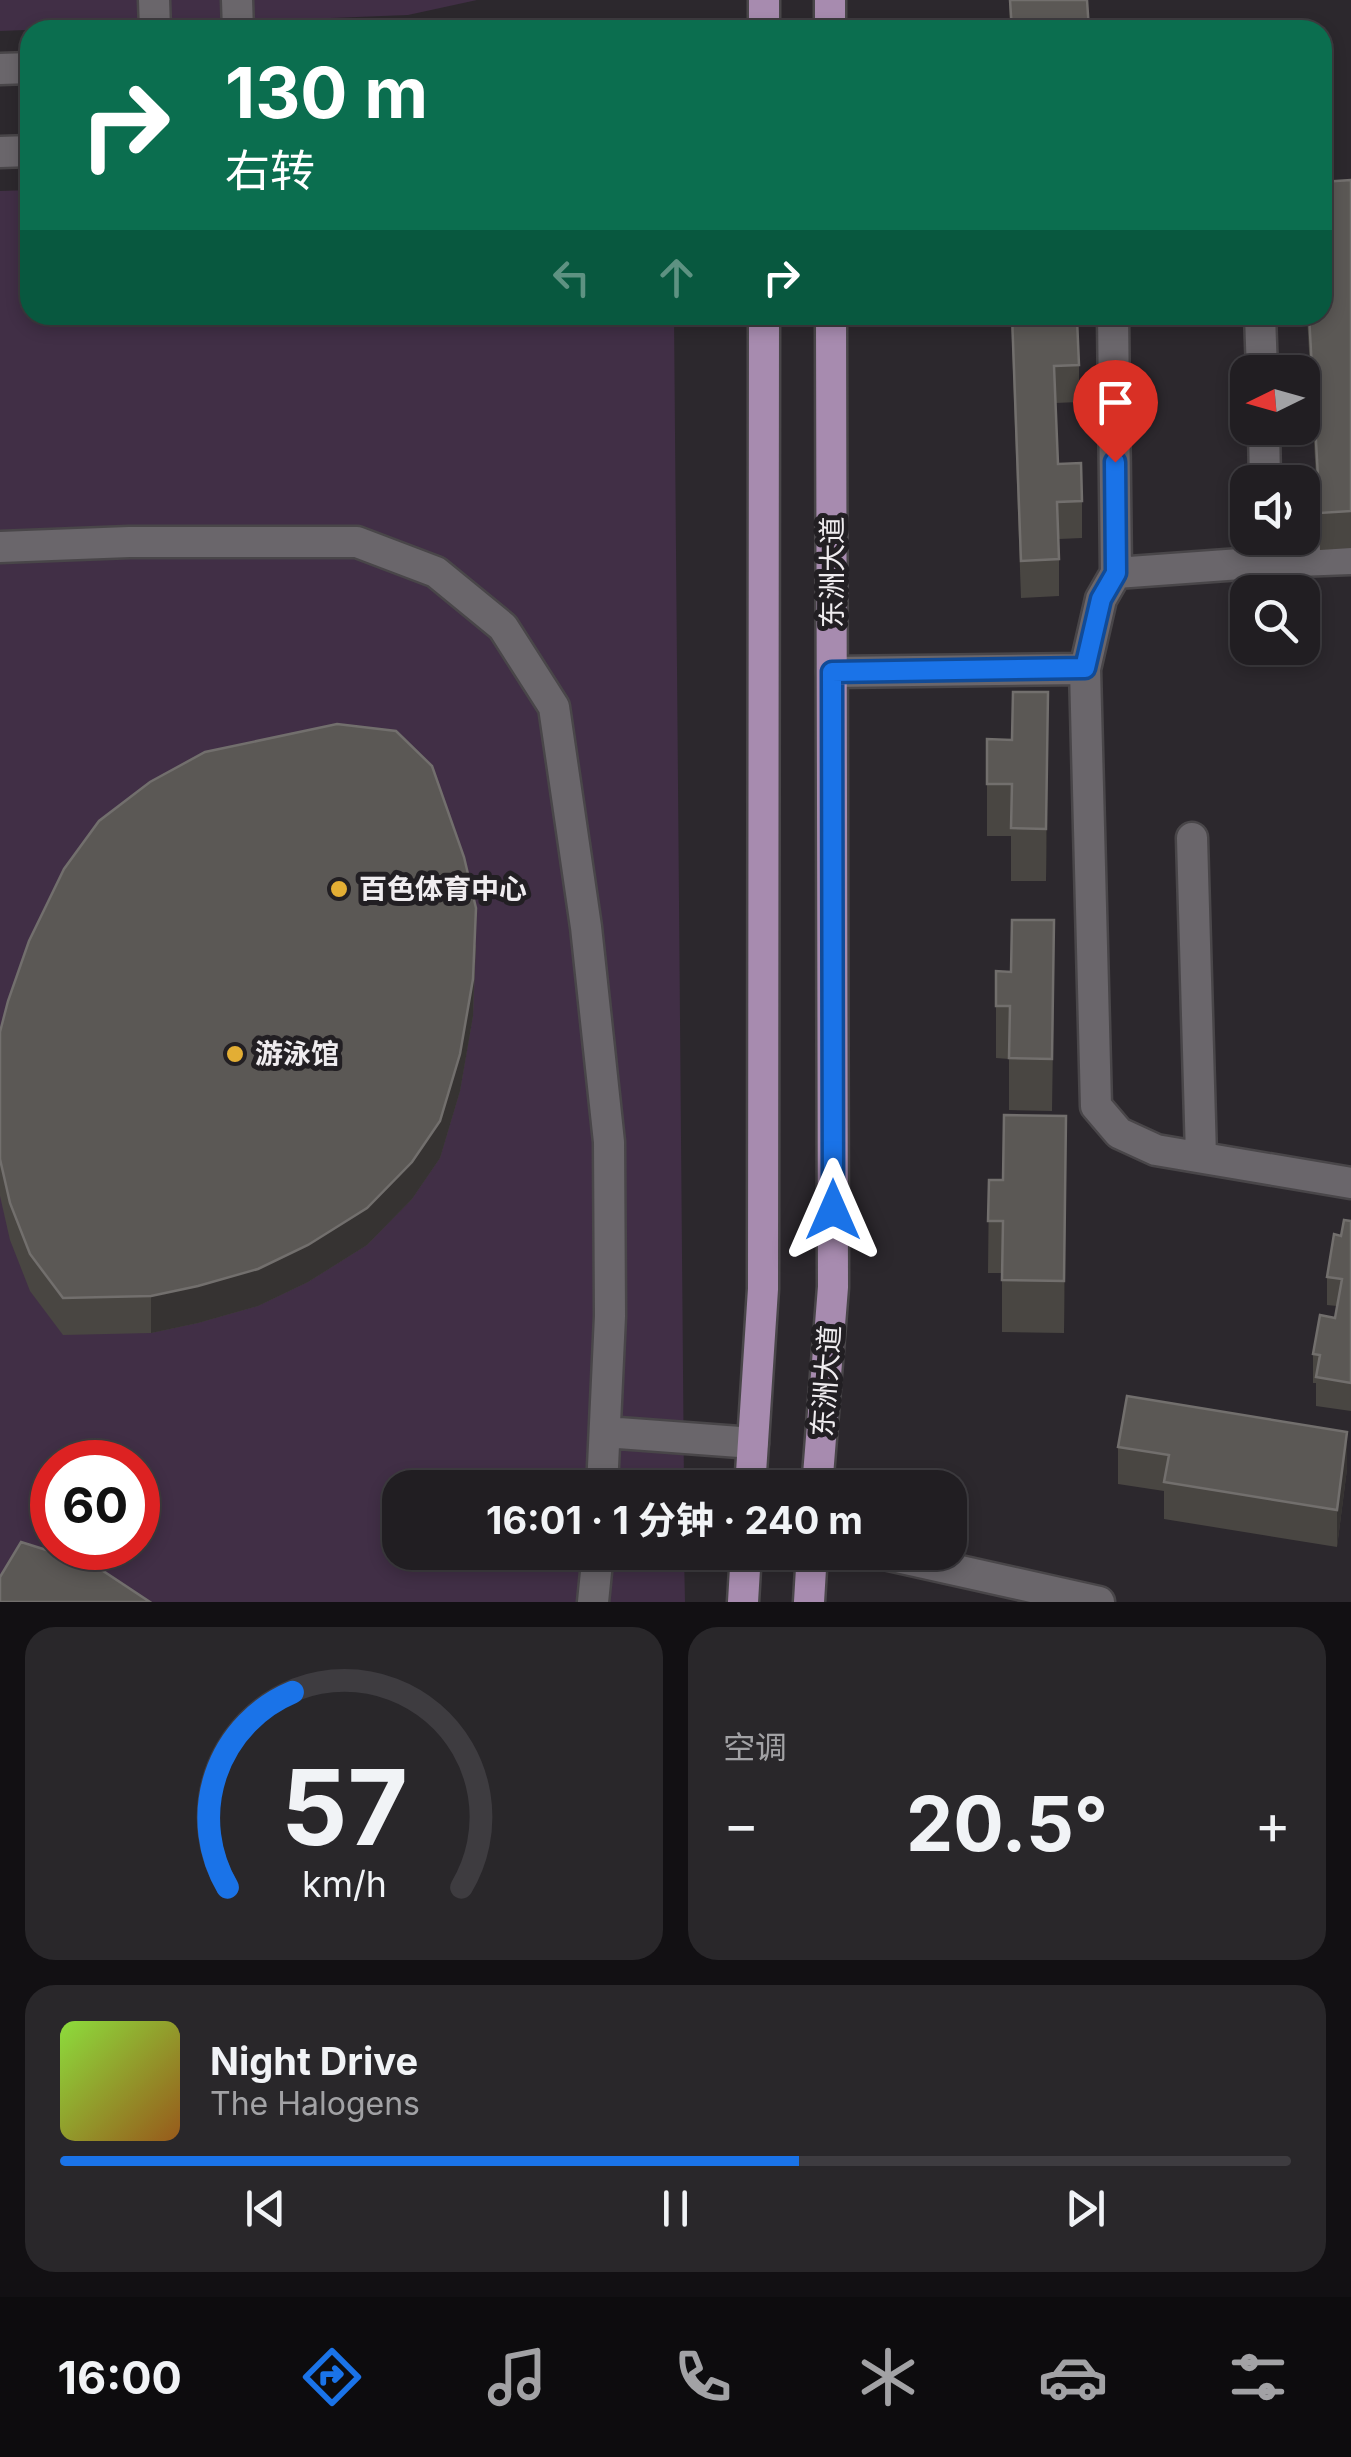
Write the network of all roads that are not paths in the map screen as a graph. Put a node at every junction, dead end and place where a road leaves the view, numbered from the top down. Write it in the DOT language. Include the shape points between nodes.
graph roads {
  1 [pos="764,325"];
  2 [pos="831,325"];
  3 [pos="1113,325"];
  4 [pos="1260,325"];
  5 [pos="1261,355"];
  6 [pos="0,547"];
  7 [pos="1235,555"];
  8 [pos="1314,555"];
  9 [pos="1351,559"];
  10 [pos="1116,573"];
  11 [pos="1085,668"];
  12 [pos="832,672"];
  13 [pos="1192,838"];
  14 [pos="1201,1156"];
  15 [pos="1351,1183"];
  16 [pos="605,1432"];
  17 [pos="753,1443"];
  18 [pos="603,1470"];
  19 [pos="751,1470"];
  20 [pos="818,1470"];
  21 [pos="596,1570"];
  22 [pos="745,1570"];
  23 [pos="811,1570"];
  24 [pos="956,1570"];
  25 [pos="592,1602"];
  26 [pos="743,1602"];
  27 [pos="809,1602"];
  28 [pos="1100,1602"];
  1 -- 17 [label="main road" via="762,1289"];
  2 -- 12 [label="main road, 东洲大道"];
  3 -- 10 [label="street"];
  4 -- 5 [label="street"];
  6 -- 16 [label="street" via="357,542 436,572 504,627 554,707 586,927 609,1142"];
  7 -- 10 [label="street"];
  8 -- 9 [label="street"];
  10 -- 11 [label="street" via="1101,599"];
  11 -- 12 [label="street"];
  11 -- 14 [label="street" via="1096,1106 1119,1132 1156,1150"];
  12 -- 20 [label="main road, 东洲大道" via="833,1288"];
  13 -- 14 [label="street"];
  14 -- 15 [label="street"];
  16 -- 17 [label="street"];
  16 -- 18 [label="street"];
  17 -- 19 [label="main road"];
  21 -- 25 [label="street"];
  22 -- 26 [label="main road"];
  23 -- 27 [label="main road"];
  24 -- 28 [label="street"];
}
